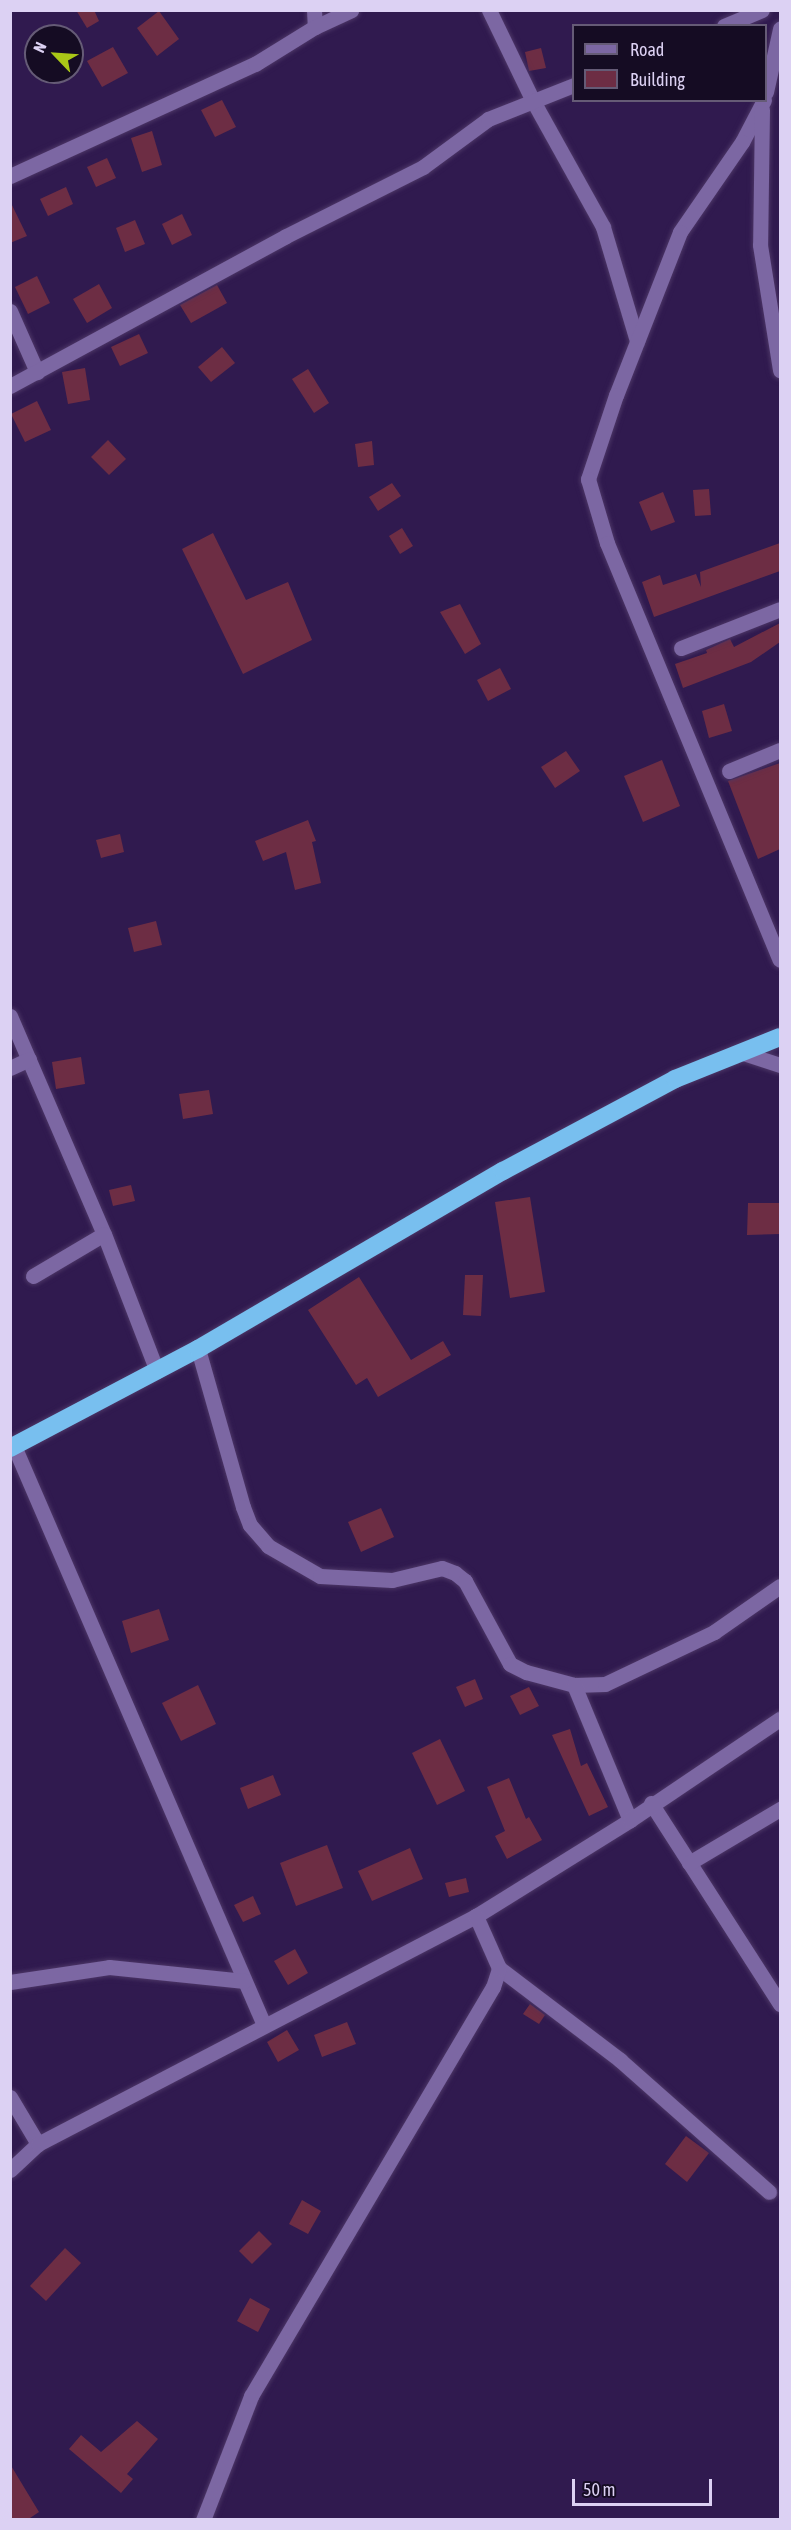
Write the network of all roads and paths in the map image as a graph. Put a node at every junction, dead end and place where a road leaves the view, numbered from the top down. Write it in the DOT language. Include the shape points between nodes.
graph roads {
  1 [pos="314,10"];
  2 [pos="351,10"];
  3 [pos="489,10"];
  4 [pos="762,10"];
  5 [pos="729,24"];
  6 [pos="315,27"];
  7 [pos="780,29"];
  8 [pos="767,84"];
  9 [pos="572,85"];
  10 [pos="533,101"];
  11 [pos="763,105"];
  12 [pos="10,176"];
  13 [pos="10,311"];
  14 [pos="637,341"];
  15 [pos="780,370"];
  16 [pos="37,372"];
  17 [pos="10,386"];
  18 [pos="780,609"];
  19 [pos="681,648"];
  20 [pos="780,750"];
  21 [pos="729,771"];
  22 [pos="780,960"];
  23 [pos="10,1016"];
  24 [pos="780,1037"];
  25 [pos="743,1053"];
  26 [pos="29,1059"];
  27 [pos="780,1065"];
  28 [pos="10,1068"];
  29 [pos="104,1234"];
  30 [pos="33,1276"];
  31 [pos="198,1349"];
  32 [pos="157,1371"];
  33 [pos="12,1447"];
  34 [pos="780,1586"];
  35 [pos="574,1685"];
  36 [pos="780,1719"];
  37 [pos="651,1803"];
  38 [pos="780,1809"];
  39 [pos="630,1820"];
  40 [pos="689,1863"];
  41 [pos="476,1916"];
  42 [pos="500,1968"];
  43 [pos="244,1981"];
  44 [pos="10,1982"];
  45 [pos="780,2004"];
  46 [pos="264,2025"];
  47 [pos="10,2097"];
  48 [pos="38,2144"];
  49 [pos="10,2170"];
  50 [pos="769,2192"];
  51 [pos="203,2520"];
  1 -- 6 [label="street"];
  2 -- 6 [label="street"];
  3 -- 10 [label="street"];
  4 -- 5 [label="street"];
  6 -- 12 [label="street" via="255,64"];
  7 -- 8 [label="street"];
  9 -- 10 [label="street"];
  10 -- 14 [label="street" via="603,226"];
  10 -- 16 [label="street" via="488,119 423,166"];
  11 -- 14 [label="street" via="680,232"];
  11 -- 15 [label="street" via="760,245"];
  13 -- 16 [label="street"];
  14 -- 22 [label="street" via="588,479 607,543"];
  16 -- 17 [label="street"];
  18 -- 19 [label="street"];
  20 -- 21 [label="street"];
  23 -- 26 [label="street"];
  24 -- 25 [label="highway"];
  25 -- 27 [label="street"];
  25 -- 31 [label="highway" via="675,1079 503,1171"];
  26 -- 28 [label="street"];
  26 -- 29 [label="street"];
  29 -- 30 [label="street"];
  29 -- 32 [label="street"];
  31 -- 32 [label="highway"];
  31 -- 35 [label="street" via="243,1507 250,1525 268,1546 320,1576 392,1580 442,1568 455,1573 465,1581 510,1664"];
  32 -- 33 [label="highway"];
  33 -- 43 [label="street"];
  34 -- 35 [label="street" via="714,1632 605,1684"];
  35 -- 39 [label="street"];
  36 -- 37 [label="street"];
  37 -- 39 [label="street"];
  37 -- 40 [label="street"];
  38 -- 40 [label="street"];
  39 -- 41 [label="street"];
  40 -- 45 [label="street"];
  41 -- 42 [label="street"];
  41 -- 46 [label="street"];
  42 -- 50 [label="street" via="620,2060"];
  42 -- 51 [label="street" via="493,1987 251,2396"];
  43 -- 44 [label="street" via="109,1967"];
  43 -- 46 [label="street"];
  46 -- 48 [label="street"];
  47 -- 48 [label="street"];
  48 -- 49 [label="street"];
}
